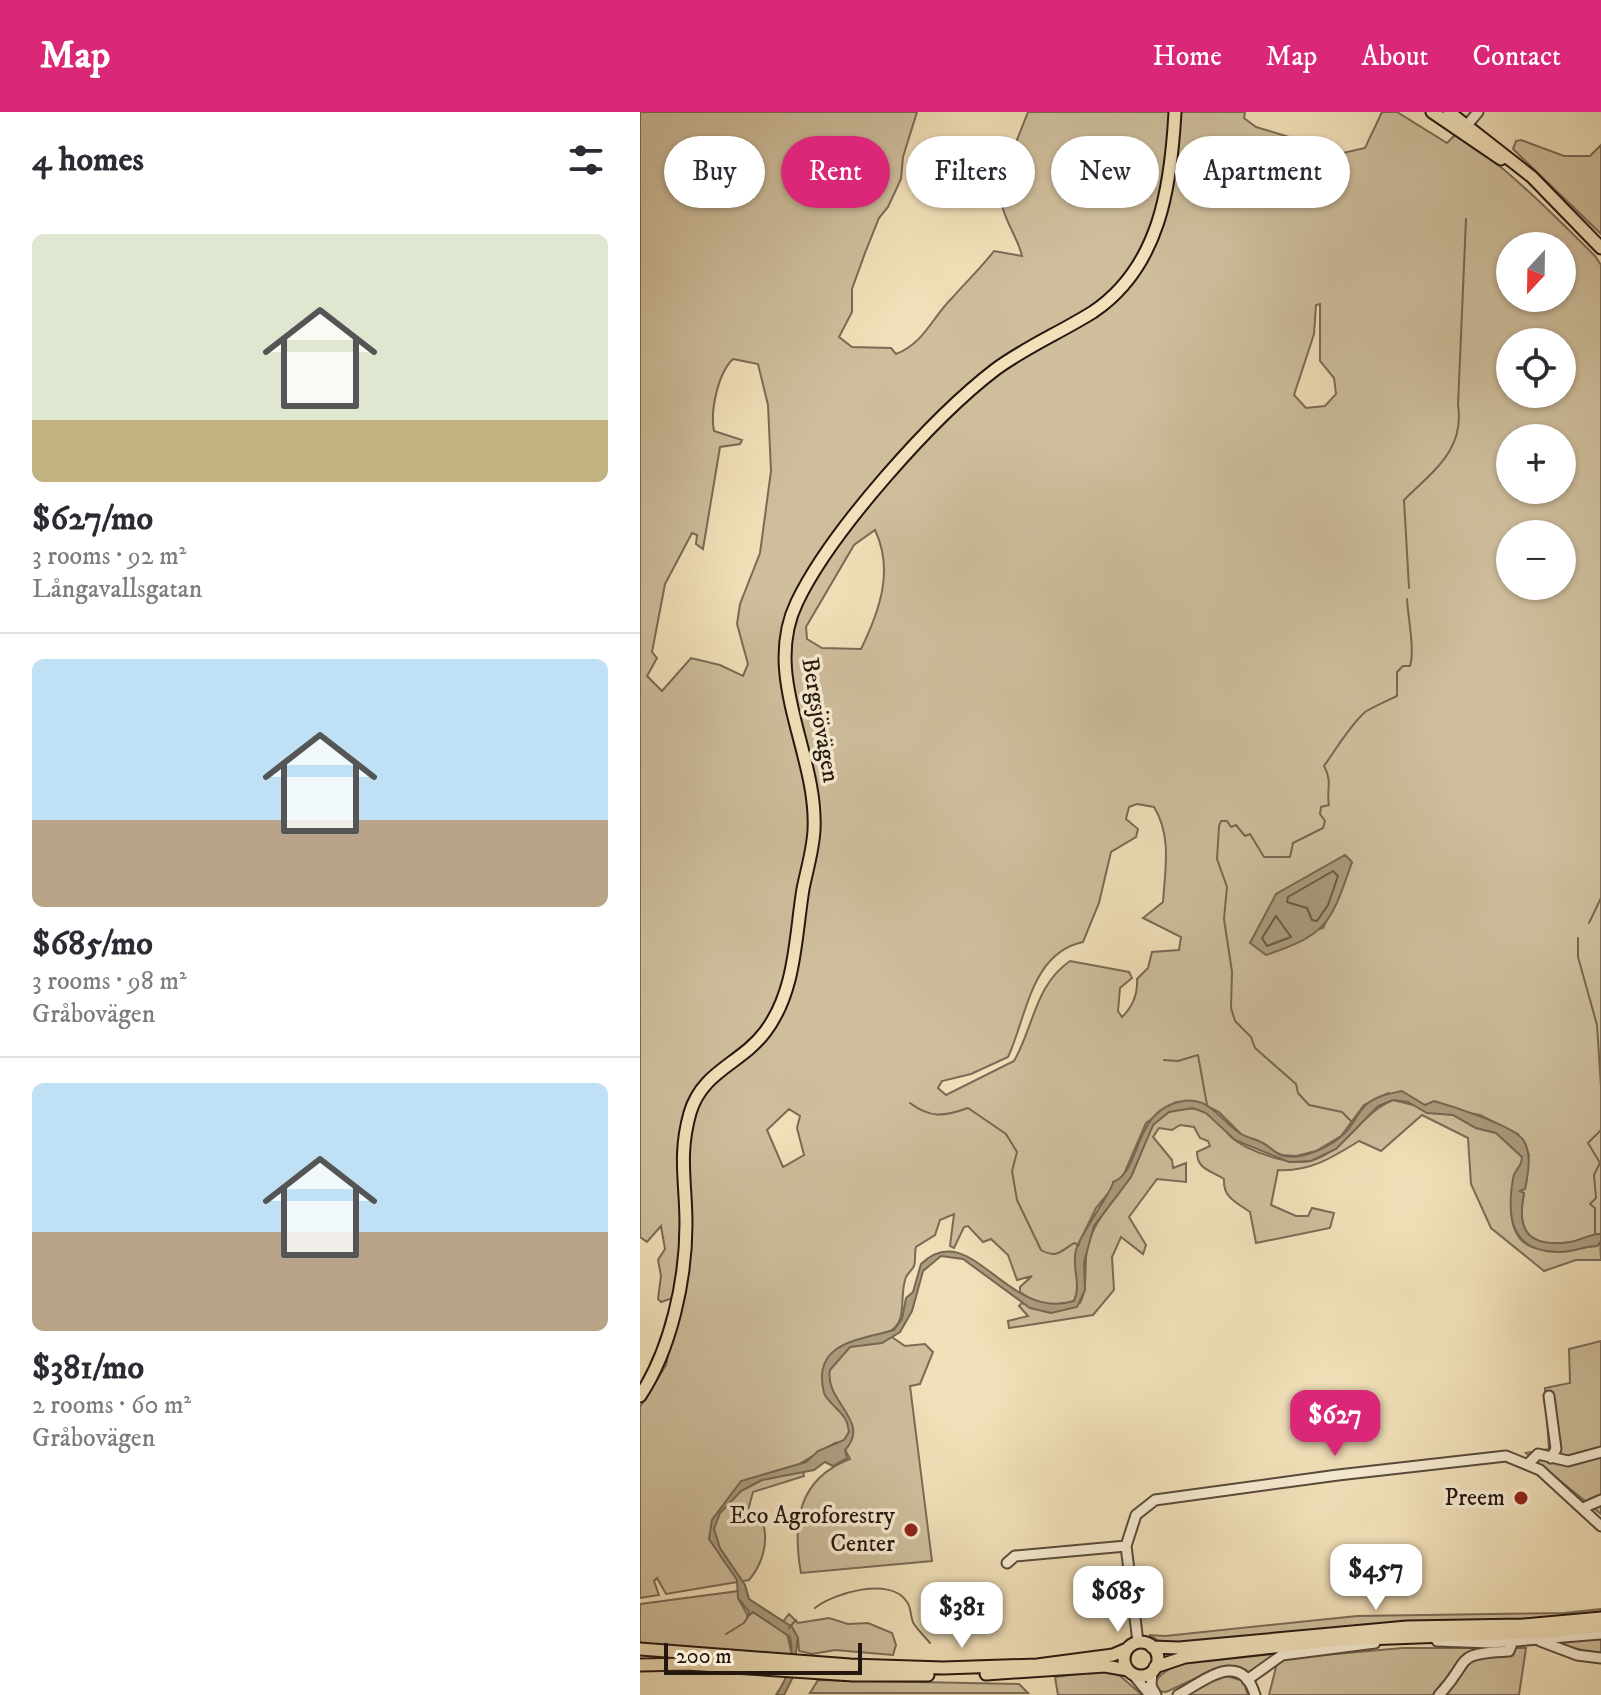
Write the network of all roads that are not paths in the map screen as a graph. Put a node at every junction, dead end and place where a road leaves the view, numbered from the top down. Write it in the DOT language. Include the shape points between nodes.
graph roads {
  1 [pos="1175,112"];
  2 [pos="1432,112"];
  3 [pos="1449,112"];
  4 [pos="1478,112"];
  5 [pos="1465,128"];
  6 [pos="1601,248"];
  7 [pos="640,1396"];
  8 [pos="1549,1396"];
  9 [pos="1601,1452"];
  10 [pos="1551,1458"];
  11 [pos="1529,1463"];
  12 [pos="1601,1500"];
  13 [pos="1583,1508"];
  14 [pos="1601,1526"];
  15 [pos="1126,1546"];
  16 [pos="1007,1563"];
  17 [pos="1601,1618"];
  18 [pos="1601,1626"];
  19 [pos="1601,1634"];
  20 [pos="1540,1640"];
  21 [pos="1513,1641"];
  22 [pos="1138,1642"];
  23 [pos="1152,1647"];
  24 [pos="640,1649"];
  25 [pos="1127,1649"];
  26 [pos="1601,1658"];
  27 [pos="745,1664"];
  28 [pos="640,1665"];
  29 [pos="710,1666"];
  30 [pos="1154,1669"];
  31 [pos="851,1670"];
  32 [pos="1130,1671"];
  33 [pos="640,1673"];
  34 [pos="1247,1680"];
  35 [pos="1153,1695"];
  36 [pos="1178,1695"];
  37 [pos="1255,1695"];
  38 [pos="1439,1695"];
  1 -- 7 [label="main road, Bergsjövägen" via="1161,212 1133,274 1103,305 1007,362 957,403 852,520 793,609 784,659 814,824 791,971 766,1030 709,1078 693,1104 681,1155 686,1226 680,1276 662,1352"];
  2 -- 5 [label="main road"];
  3 -- 5 [label="main road"];
  4 -- 5 [label="street"];
  5 -- 6 [label="main road" via="1538,186"];
  8 -- 10 [label="street" via="1556,1449"];
  9 -- 10 [label="street" via="1581,1460"];
  10 -- 11 [label="street" via="1538,1454"];
  11 -- 13 [label="street"];
  11 -- 15 [label="street" via="1489,1457 1155,1500 1136,1515"];
  12 -- 13 [label="street"];
  13 -- 14 [label="street"];
  15 -- 16 [label="street" via="1015,1556"];
  15 -- 22 [label="street"];
  17 -- 23 [label="main road"];
  18 -- 30 [label="main road" via="1338,1640 1185,1657"];
  19 -- 20 [label="street"];
  20 -- 21 [label="street"];
  20 -- 26 [label="street"];
  21 -- 34 [label="street" via="1417,1641 1294,1652 1270,1661"];
  21 -- 38 [label="street" via="1509,1651 1472,1654"];
  22 -- 23 [label="main road"];
  22 -- 25 [label="main road"];
  23 -- 30 [label="main road" via="1157,1655"];
  24 -- 27 [label="main road"];
  25 -- 31 [label="main road" via="1024,1666"];
  25 -- 32 [label="main road" via="1124,1660"];
  27 -- 29 [label="main road"];
  27 -- 31 [label="main road"];
  28 -- 29 [label="main road"];
  29 -- 33 [label="main road"];
  30 -- 32 [label="main road" via="1142,1675"];
  30 -- 35 [label="street"];
  31 -- 32 [label="main road" via="1016,1674 1105,1666"];
  32 -- 35 [label="street"];
  34 -- 36 [label="street" via="1236,1671 1219,1671"];
  34 -- 37 [label="street"];
}
